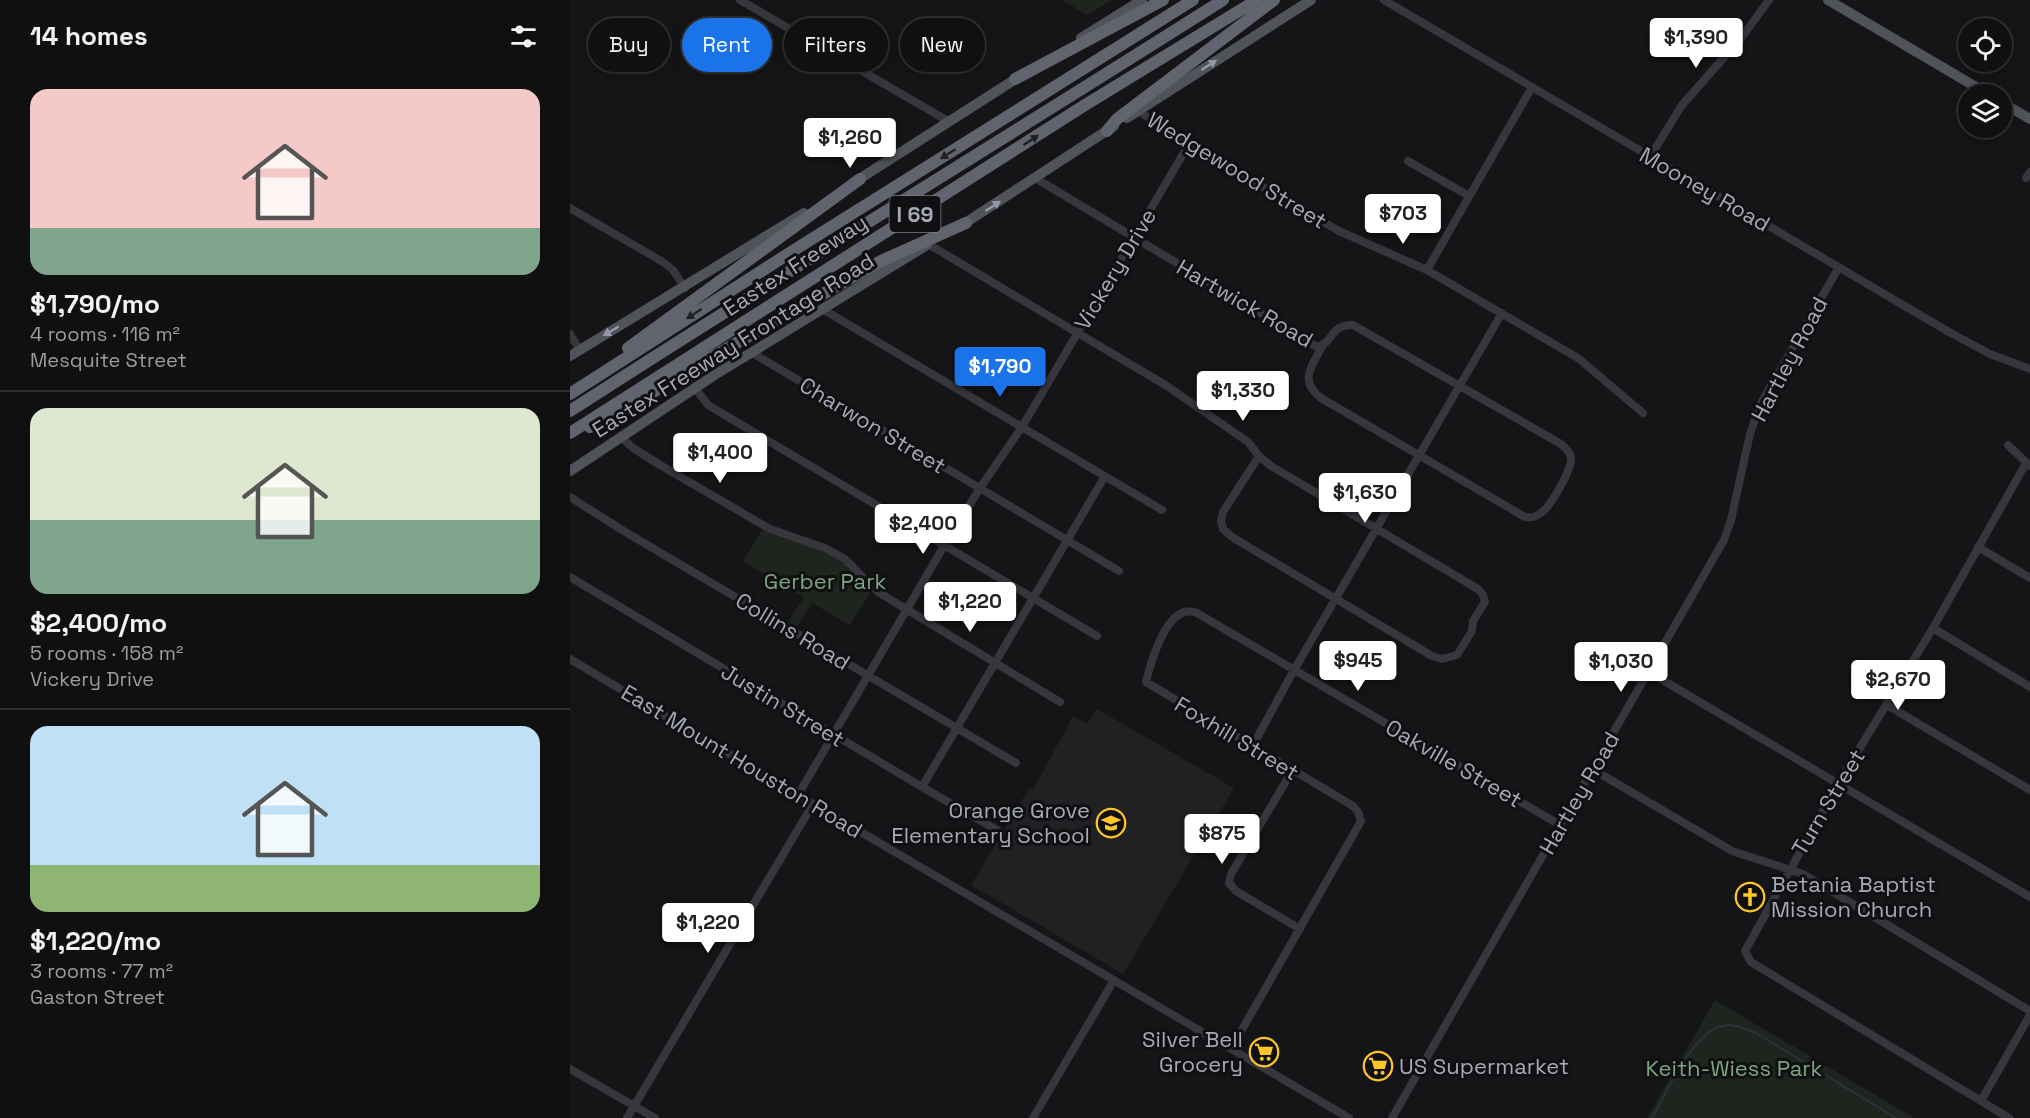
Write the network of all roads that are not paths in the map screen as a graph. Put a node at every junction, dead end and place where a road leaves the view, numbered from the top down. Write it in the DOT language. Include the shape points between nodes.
graph roads {
  1 [pos="740,0"];
  2 [pos="1142,0"];
  3 [pos="1162,0"];
  4 [pos="1193,0"];
  5 [pos="1223,0"];
  6 [pos="1257,0"];
  7 [pos="1274,0"];
  8 [pos="1311,0"];
  9 [pos="1384,0"];
  10 [pos="1769,0"];
  11 [pos="1828,0"];
  12 [pos="1015,79"];
  13 [pos="1971,84"];
  14 [pos="1533,87"];
  15 [pos="2012,108"];
  16 [pos="1138,111"];
  17 [pos="2030,119"];
  18 [pos="948,121"];
  19 [pos="1107,131"];
  20 [pos="1189,144"];
  21 [pos="1650,157"];
  22 [pos="1407,161"];
  23 [pos="1035,178"];
  24 [pos="860,179"];
  25 [pos="1469,196"];
  26 [pos="570,208"];
  27 [pos="966,224"];
  28 [pos="1134,239"];
  29 [pos="928,244"];
  30 [pos="1839,267"];
  31 [pos="1427,270"];
  32 [pos="685,288"];
  33 [pos="824,310"];
  34 [pos="1502,313"];
  35 [pos="1077,333"];
  36 [pos="570,334"];
  37 [pos="1323,345"];
  38 [pos="752,352"];
  39 [pos="575,353"];
  40 [pos="2030,369"];
  41 [pos="596,378"];
  42 [pos="1461,385"];
  43 [pos="695,387"];
  44 [pos="570,394"];
  45 [pos="570,411"];
  46 [pos="1643,413"];
  47 [pos="1022,427"];
  48 [pos="572,432"];
  49 [pos="622,438"];
  50 [pos="2008,445"];
  51 [pos="1259,456"];
  52 [pos="1419,456"];
  53 [pos="2028,465"];
  54 [pos="570,471"];
  55 [pos="1105,476"];
  56 [pos="980,488"];
  57 [pos="570,497"];
  58 [pos="1162,510"];
  59 [pos="1377,529"];
  60 [pos="1067,540"];
  61 [pos="944,546"];
  62 [pos="1978,547"];
  63 [pos="1119,571"];
  64 [pos="570,578"];
  65 [pos="2030,578"];
  66 [pos="1336,598"];
  67 [pos="1033,599"];
  68 [pos="907,610"];
  69 [pos="1933,628"];
  70 [pos="1166,631"];
  71 [pos="1097,636"];
  72 [pos="570,658"];
  73 [pos="995,663"];
  74 [pos="1294,670"];
  75 [pos="1649,672"];
  76 [pos="868,676"];
  77 [pos="2030,687"];
  78 [pos="1060,702"];
  79 [pos="1887,705"];
  80 [pos="957,728"];
  81 [pos="834,734"];
  82 [pos="1252,747"];
  83 [pos="1016,763"];
  84 [pos="1592,769"];
  85 [pos="1292,771"];
  86 [pos="1839,782"];
  87 [pos="922,787"];
  88 [pos="2030,790"];
  89 [pos="798,795"];
  90 [pos="813,804"];
  91 [pos="1560,825"];
  92 [pos="998,830"];
  93 [pos="1789,869"];
  94 [pos="2030,897"];
  95 [pos="1300,929"];
  96 [pos="1114,980"];
  97 [pos="2030,1013"];
  98 [pos="1231,1049"];
  99 [pos="570,1069"];
  100 [pos="1980,1101"];
  101 [pos="634,1106"];
  102 [pos="627,1118"];
  103 [pos="655,1118"];
  104 [pos="1033,1118"];
  105 [pos="1349,1118"];
  106 [pos="1392,1118"];
  107 [pos="2009,1118"];
  1 -- 18 [label="street"];
  2 -- 12 [label="main road"];
  3 -- 12 [label="highway"];
  4 -- 41 [label="highway, Eastex Freeway / I 69, one-way"];
  5 -- 45 [label="highway, I 69"];
  48 -- 6 [label="highway, Eastex Freeway / I 69, one-way"];
  7 -- 19 [label="highway" via="1117,119"];
  16 -- 8 [label="main road, Eastex Freeway Frontage Road, one-way"];
  9 -- 14 [label="street, Mooney Road"];
  10 -- 21 [label="street" via="1682,105"];
  11 -- 13 [label="main road"];
  12 -- 18 [label="main road"];
  14 -- 21 [label="street, Mooney Road"];
  14 -- 25 [label="street"];
  15 -- 17 [label="main road"];
  16 -- 19 [label="main road, Eastex Freeway Frontage Road"];
  16 -- 20 [label="street, Wedgewood Street"];
  18 -- 24 [label="main road"];
  19 -- 23 [label="main road, Eastex Freeway Frontage Road"];
  20 -- 28 [label="street, Vickery Drive"];
  20 -- 31 [label="street, Wedgewood Street" via="1339,231"];
  21 -- 30 [label="street, Mooney Road"];
  22 -- 25 [label="street"];
  27 -- 23 [label="main road, Eastex Freeway Frontage Road, one-way"];
  23 -- 28 [label="street, Hartwick Road"];
  24 -- 32 [label="main road"];
  24 -- 41 [label="highway" via="619,354"];
  25 -- 31 [label="street"];
  26 -- 32 [label="street" via="663,261"];
  27 -- 29 [label="main road, Eastex Freeway Frontage Road"];
  27 -- 48 [label="highway" via="881,261 598,425"];
  28 -- 35 [label="street, Vickery Drive"];
  28 -- 37 [label="street, Hartwick Road" via="1317,347"];
  29 -- 33 [label="main road, Eastex Freeway Frontage Road"];
  29 -- 35 [label="street"];
  30 -- 40 [label="street, Mooney Road" via="1990,354"];
  30 -- 75 [label="street, Hartley Road" via="1760,405 1728,531"];
  31 -- 34 [label="street, Wedgewood Street"];
  32 -- 39 [label="main road, one-way"];
  33 -- 38 [label="main road, Eastex Freeway Frontage Road"];
  33 -- 47 [label="street"];
  34 -- 42 [label="street"];
  34 -- 46 [label="street, Wedgewood Street" via="1578,358"];
  35 -- 47 [label="street, Vickery Drive"];
  35 -- 51 [label="street" via="1167,386 1248,442"];
  36 -- 39 [label="street"];
  37 -- 42 [label="street, Hartwick Road" via="1336,329 1344,324 1353,325"];
  37 -- 52 [label="street" via="1309,372 1313,392"];
  38 -- 43 [label="main road, Eastex Freeway Frontage Road"];
  38 -- 56 [label="street, Charwon Street"];
  41 -- 44 [label="highway, Eastex Freeway / I 69"];
  42 -- 52 [label="street"];
  42 -- 52 [label="street, Hartwick Road" via="1567,449 1571,458 1568,472 1545,510 1532,518"];
  43 -- 49 [label="main road, Eastex Freeway Frontage Road"];
  43 -- 61 [label="street" via="708,405"];
  47 -- 55 [label="street"];
  47 -- 56 [label="street, Vickery Drive"];
  49 -- 54 [label="main road, Eastex Freeway Frontage Road"];
  49 -- 68 [label="street" via="770,529 825,548 845,560 878,592"];
  50 -- 53 [label="street"];
  51 -- 59 [label="street"];
  51 -- 66 [label="street" via="1223,512 1223,529"];
  52 -- 59 [label="street"];
  53 -- 62 [label="street, Turn Street"];
  55 -- 58 [label="street"];
  55 -- 60 [label="street"];
  56 -- 60 [label="street, Charwon Street"];
  56 -- 61 [label="street, Vickery Drive"];
  57 -- 76 [label="street, Collins Road"];
  59 -- 66 [label="street"];
  59 -- 66 [label="street" via="1468,582 1483,595 1485,602 1470,634 1457,655 1437,658"];
  60 -- 63 [label="street, Charwon Street"];
  60 -- 67 [label="street"];
  61 -- 67 [label="street"];
  61 -- 68 [label="street, Vickery Drive"];
  62 -- 65 [label="street"];
  62 -- 69 [label="street, Turn Street"];
  64 -- 81 [label="street, Justin Street"];
  66 -- 74 [label="street"];
  67 -- 71 [label="street"];
  67 -- 73 [label="street"];
  68 -- 73 [label="street"];
  68 -- 76 [label="street, Vickery Drive"];
  69 -- 77 [label="street"];
  69 -- 79 [label="street, Turn Street"];
  70 -- 74 [label="street, Oakville Street" via="1176,616 1191,610"];
  70 -- 82 [label="street, Foxhill Street" via="1153,654 1146,682"];
  72 -- 89 [label="street, East Mount Houston Road"];
  73 -- 78 [label="street"];
  73 -- 80 [label="street"];
  74 -- 82 [label="street"];
  74 -- 91 [label="street, Oakville Street"];
  75 -- 84 [label="street, Hartley Road"];
  75 -- 86 [label="street"];
  76 -- 80 [label="street, Collins Road"];
  76 -- 81 [label="street, Vickery Drive"];
  79 -- 86 [label="street, Turn Street"];
  79 -- 88 [label="street"];
  80 -- 83 [label="street, Collins Road"];
  80 -- 87 [label="street"];
  81 -- 87 [label="street, Justin Street"];
  81 -- 89 [label="street, Vickery Drive"];
  82 -- 85 [label="street, Foxhill Street"];
  84 -- 91 [label="street, Hartley Road"];
  84 -- 93 [label="street" via="1732,851"];
  85 -- 95 [label="street, Foxhill Street" via="1353,806 1361,821"];
  85 -- 95 [label="street" via="1229,883"];
  86 -- 93 [label="street, Turn Street"];
  86 -- 94 [label="street"];
  87 -- 92 [label="street, Justin Street"];
  89 -- 90 [label="street, East Mount Houston Road"];
  90 -- 96 [label="street, East Mount Houston Road"];
  90 -- 101 [label="street"];
  91 -- 106 [label="street, Hartley Road"];
  93 -- 97 [label="street"];
  93 -- 100 [label="street, Turn Street" via="1745,948 1746,956"];
  95 -- 98 [label="street"];
  96 -- 98 [label="street, East Mount Houston Road"];
  96 -- 104 [label="street"];
  97 -- 100 [label="street"];
  98 -- 105 [label="street, East Mount Houston Road"];
  99 -- 101 [label="street"];
  100 -- 107 [label="street"];
  101 -- 102 [label="street"];
  101 -- 103 [label="street"];
}
